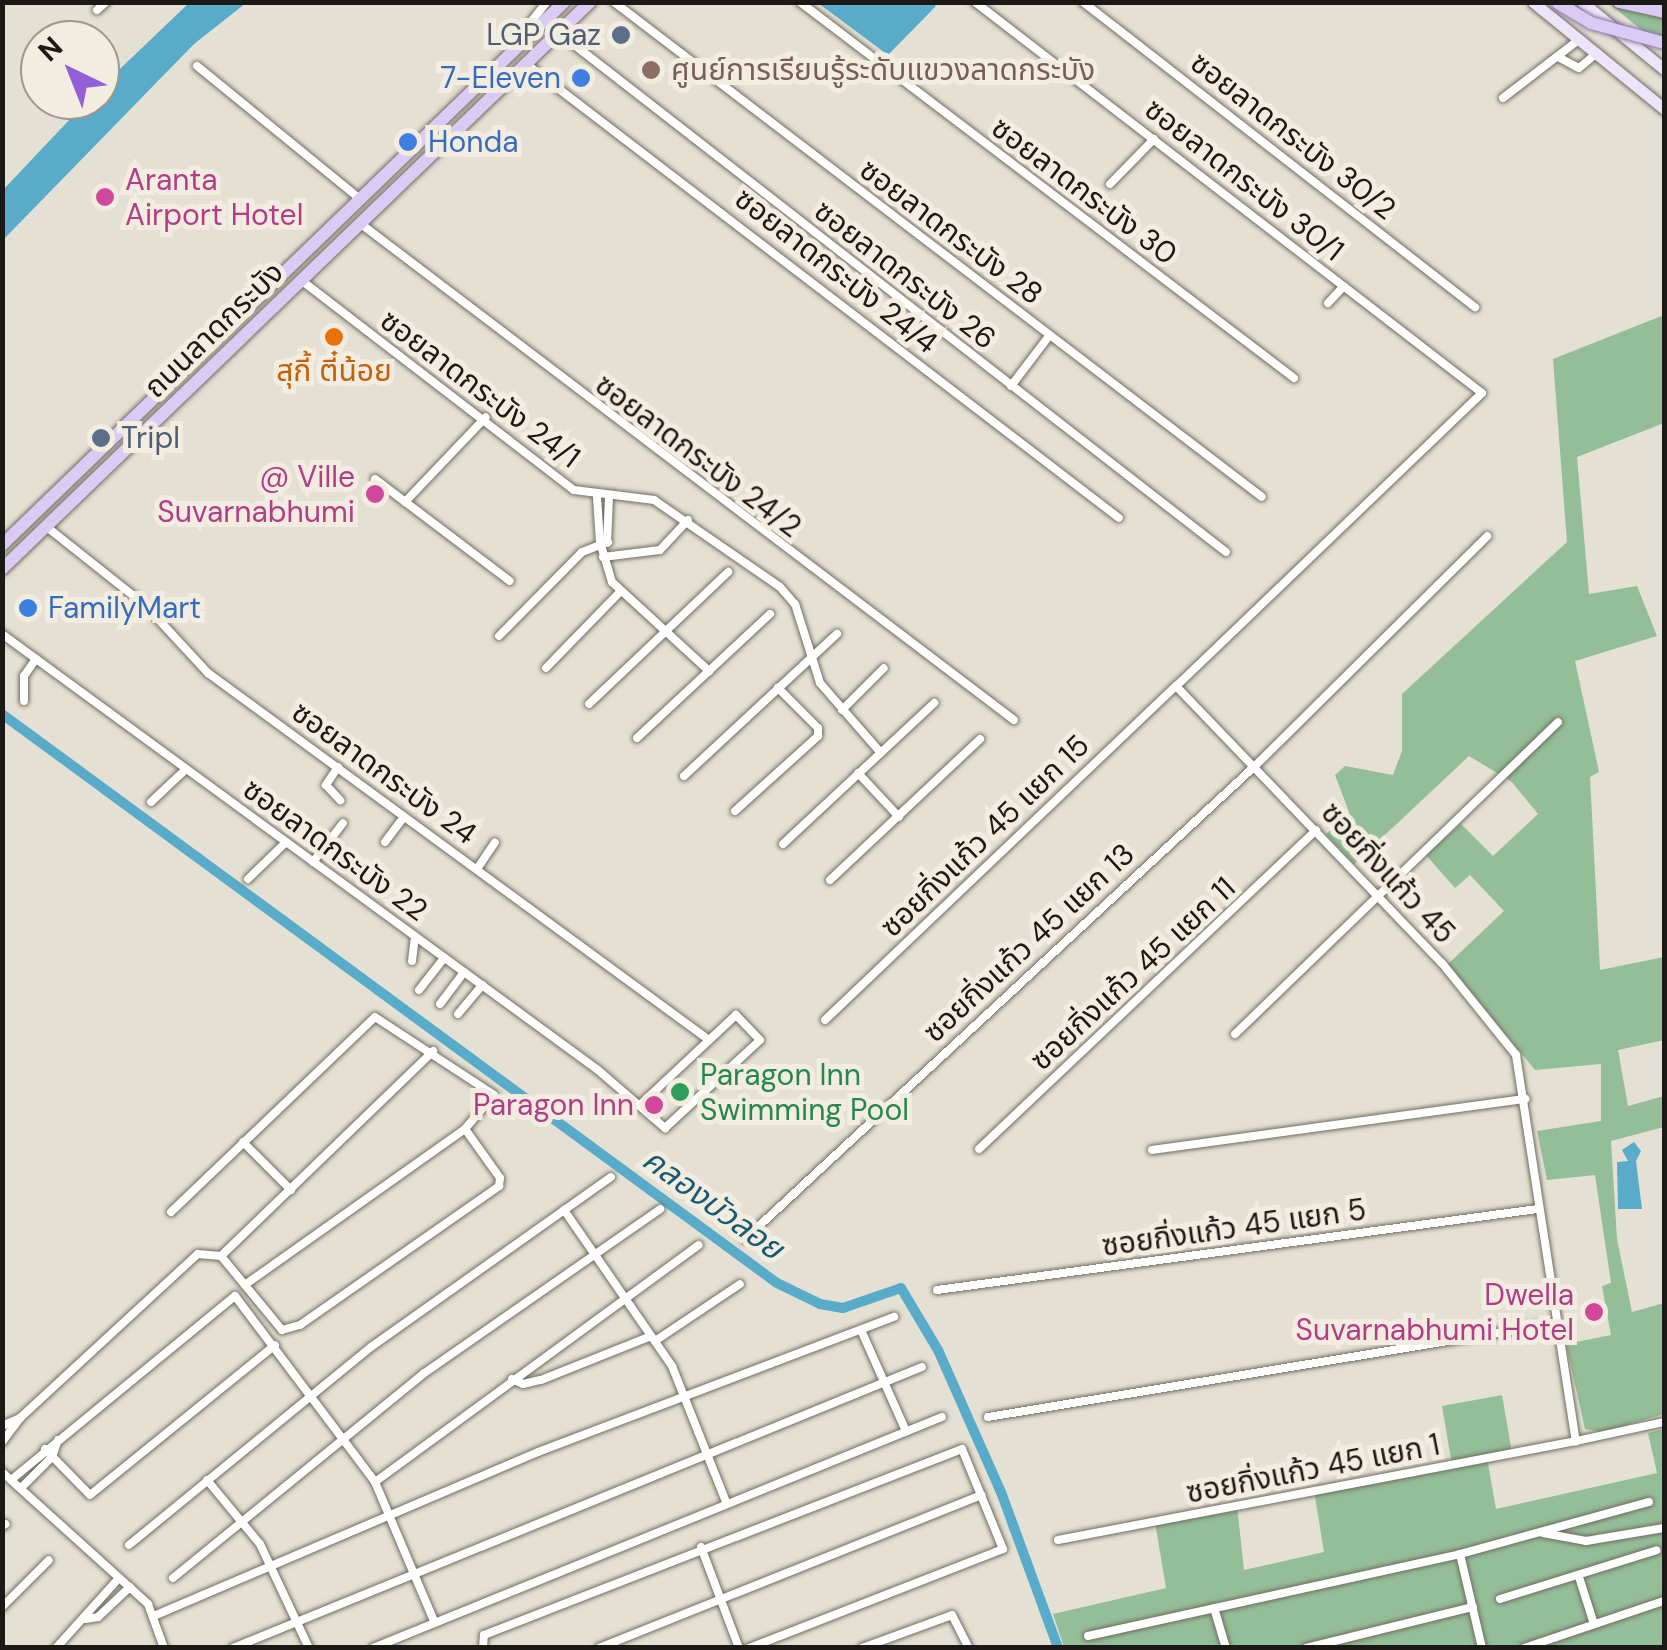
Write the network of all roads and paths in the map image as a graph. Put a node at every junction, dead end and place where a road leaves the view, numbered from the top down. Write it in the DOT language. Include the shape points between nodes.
graph roads {
  1 [pos="106,2"];
  2 [pos="546,2"];
  3 [pos="564,2"];
  4 [pos="590,2"];
  5 [pos="614,2"];
  6 [pos="800,2"];
  7 [pos="975,2"];
  8 [pos="1082,2"];
  9 [pos="1532,2"];
  10 [pos="1620,2"];
  11 [pos="1558,3"];
  12 [pos="1586,6"];
  13 [pos="98,10"];
  14 [pos="1664,12"];
  15 [pos="558,32"];
  16 [pos="1575,35"];
  17 [pos="1664,42"];
  18 [pos="1597,53"];
  19 [pos="1560,58"];
  20 [pos="525,63"];
  21 [pos="198,66"];
  22 [pos="1664,69"];
  23 [pos="490,74"];
  24 [pos="1503,98"];
  25 [pos="460,103"];
  26 [pos="1664,109"];
  27 [pos="473,115"];
  28 [pos="1154,139"];
  29 [pos="1110,184"];
  30 [pos="360,199"];
  31 [pos="360,224"];
  32 [pos="301,280"];
  33 [pos="1344,286"];
  34 [pos="1328,303"];
  35 [pos="1475,307"];
  36 [pos="1050,336"];
  37 [pos="1294,378"];
  38 [pos="1010,386"];
  39 [pos="486,416"];
  40 [pos="375,479"];
  41 [pos="597,497"];
  42 [pos="609,497"];
  43 [pos="1262,498"];
  44 [pos="405,502"];
  45 [pos="1118,518"];
  46 [pos="688,520"];
  47 [pos="47,527"];
  48 [pos="1486,536"];
  49 [pos="2,544"];
  50 [pos="603,548"];
  51 [pos="1226,552"];
  52 [pos="2,570"];
  53 [pos="728,572"];
  54 [pos="510,581"];
  55 [pos="621,591"];
  56 [pos="770,614"];
  57 [pos="669,628"];
  58 [pos="2,634"];
  59 [pos="837,634"];
  60 [pos="499,636"];
  61 [pos="36,658"];
  62 [pos="809,660"];
  63 [pos="546,668"];
  64 [pos="884,668"];
  65 [pos="710,671"];
  66 [pos="1176,686"];
  67 [pos="778,688"];
  68 [pos="24,701"];
  69 [pos="934,702"];
  70 [pos="589,704"];
  71 [pos="842,710"];
  72 [pos="1014,720"];
  73 [pos="1558,722"];
  74 [pos="637,738"];
  75 [pos="980,740"];
  76 [pos="880,752"];
  77 [pos="1257,764"];
  78 [pos="338,768"];
  79 [pos="186,769"];
  80 [pos="858,773"];
  81 [pos="684,776"];
  82 [pos="340,800"];
  83 [pos="152,802"];
  84 [pos="736,811"];
  85 [pos="404,817"];
  86 [pos="899,817"];
  87 [pos="343,823"];
  88 [pos="1316,830"];
  89 [pos="286,842"];
  90 [pos="385,842"];
  91 [pos="495,842"];
  92 [pos="327,844"];
  93 [pos="783,844"];
  94 [pos="313,862"];
  95 [pos="354,865"];
  96 [pos="476,869"];
  97 [pos="248,879"];
  98 [pos="830,880"];
  99 [pos="1381,897"];
  100 [pos="415,937"];
  101 [pos="444,958"];
  102 [pos="412,960"];
  103 [pos="464,972"];
  104 [pos="482,985"];
  105 [pos="420,990"];
  106 [pos="440,1004"];
  107 [pos="458,1014"];
  108 [pos="825,1020"];
  109 [pos="1236,1034"];
  110 [pos="709,1040"];
  111 [pos="433,1051"];
  112 [pos="1526,1098"];
  113 [pos="642,1103"];
  114 [pos="464,1129"];
  115 [pos="243,1142"];
  116 [pos="980,1149"];
  117 [pos="1152,1150"];
  118 [pos="611,1177"];
  119 [pos="291,1190"];
  120 [pos="660,1209"];
  121 [pos="1538,1209"];
  122 [pos="564,1210"];
  123 [pos="171,1212"];
  124 [pos="746,1238"];
  125 [pos="698,1246"];
  126 [pos="594,1254"];
  127 [pos="221,1256"];
  128 [pos="740,1284"];
  129 [pos="245,1286"];
  130 [pos="937,1290"];
  131 [pos="625,1297"];
  132 [pos="894,1317"];
  133 [pos="1556,1323"];
  134 [pos="861,1330"];
  135 [pos="653,1338"];
  136 [pos="275,1345"];
  137 [pos="922,1367"];
  138 [pos="512,1378"];
  139 [pos="885,1381"];
  140 [pos="314,1394"];
  141 [pos="684,1396"];
  142 [pos="942,1417"];
  143 [pos="988,1417"];
  144 [pos="20,1418"];
  145 [pos="1664,1422"];
  146 [pos="2,1426"];
  147 [pos="906,1431"];
  148 [pos="346,1438"];
  149 [pos="58,1440"];
  150 [pos="1576,1441"];
  151 [pos="2,1442"];
  152 [pos="45,1449"];
  153 [pos="705,1451"];
  154 [pos="52,1456"];
  155 [pos="2,1472"];
  156 [pos="11,1480"];
  157 [pos="208,1480"];
  158 [pos="374,1482"];
  159 [pos="21,1488"];
  160 [pos="982,1495"];
  161 [pos="726,1502"];
  162 [pos="1648,1502"];
  163 [pos="389,1513"];
  164 [pos="242,1521"];
  165 [pos="1664,1528"];
  166 [pos="1538,1532"];
  167 [pos="1058,1540"];
  168 [pos="129,1545"];
  169 [pos="701,1547"];
  170 [pos="1656,1550"];
  171 [pos="1460,1554"];
  172 [pos="49,1560"];
  173 [pos="270,1562"];
  174 [pos="414,1572"];
  175 [pos="1579,1576"];
  176 [pos="119,1578"];
  177 [pos="173,1578"];
  178 [pos="130,1587"];
  179 [pos="720,1598"];
  180 [pos="1500,1599"];
  181 [pos="1664,1601"];
  182 [pos="2,1607"];
  183 [pos="1473,1607"];
  184 [pos="1214,1608"];
  185 [pos="156,1615"];
  186 [pos="86,1619"];
  187 [pos="294,1620"];
  188 [pos="434,1621"];
  189 [pos="1594,1624"];
  190 [pos="1088,1636"];
  191 [pos="56,1648"];
  192 [pos="164,1648"];
  193 [pos="233,1648"];
  194 [pos="309,1648"];
  195 [pos="373,1648"];
  196 [pos="483,1648"];
  197 [pos="599,1648"];
  198 [pos="739,1648"];
  199 [pos="749,1648"];
  200 [pos="862,1648"];
  201 [pos="969,1648"];
  202 [pos="1226,1648"];
  203 [pos="1306,1648"];
  204 [pos="1482,1648"];
  205 [pos="1524,1648"];
  1 -- 13 [label="street"];
  2 -- 23 [label="street"];
  3 -- 23 [label="main road, ถนนลาดกระบัง"];
  4 -- 15 [label="main road, ถนนลาดกระบัง"];
  5 -- 36 [label="street, ซอยลาดกระบัง 28"];
  6 -- 37 [label="street, ซอยลาดกระบัง 30"];
  7 -- 28 [label="street, ซอยลาดกระบัง 30/1"];
  8 -- 35 [label="street, ซอยลาดกระบัง 30/2"];
  9 -- 16 [label="main road"];
  10 -- 14 [label="main road"];
  11 -- 17 [label="main road, bridge" via="1591,23"];
  12 -- 16 [label="main road" via="1572,8"];
  12 -- 22 [label="main road"];
  15 -- 20 [label="main road, ถนนลาดกระบัง"];
  15 -- 38 [label="street, ซอยลาดกระบัง 26"];
  16 -- 18 [label="main road"];
  16 -- 19 [label="street"];
  18 -- 19 [label="street" via="1579,68"];
  18 -- 26 [label="main road"];
  19 -- 24 [label="street"];
  20 -- 27 [label="main road, ถนนลาดกระบัง"];
  20 -- 45 [label="street, ซอยลาดกระบัง 24/4"];
  21 -- 30 [label="street"];
  23 -- 25 [label="main road, ถนนลาดกระบัง"];
  25 -- 27 [label="main road"];
  25 -- 30 [label="main road, ถนนลาดกระบัง"];
  27 -- 31 [label="main road, ถนนลาดกระบัง"];
  28 -- 29 [label="street"];
  28 -- 33 [label="street, ซอยลาดกระบัง 30/1"];
  30 -- 49 [label="main road, ถนนลาดกระบัง"];
  31 -- 32 [label="main road, ถนนลาดกระบัง"];
  31 -- 72 [label="street, ซอยลาดกระบัง 24/2"];
  32 -- 39 [label="street, ซอยลาดกระบัง 24/1"];
  32 -- 47 [label="main road, ถนนลาดกระบัง"];
  33 -- 34 [label="street"];
  33 -- 66 [label="street, ซอยลาดกระบัง 30/1" via="1482,396"];
  36 -- 38 [label="street"];
  36 -- 43 [label="street, ซอยลาดกระบัง 28"];
  38 -- 51 [label="street, ซอยลาดกระบัง 26"];
  39 -- 41 [label="street, ซอยลาดกระบัง 24/1" via="561,481"];
  39 -- 44 [label="street"];
  40 -- 44 [label="street"];
  41 -- 42 [label="street, ซอยลาดกระบัง 24/1"];
  41 -- 50 [label="street"];
  42 -- 46 [label="street, ซอยลาดกระบัง 24/1" via="644,497"];
  42 -- 50 [label="street"];
  44 -- 54 [label="street"];
  46 -- 50 [label="street" via="660,550"];
  46 -- 62 [label="street, ซอยลาดกระบัง 24/1" via="795,604"];
  47 -- 52 [label="main road, ถนนลาดกระบัง"];
  47 -- 78 [label="street, ซอยลาดกระบัง 24" via="145,605 194,661"];
  48 -- 77 [label="street, ซอยกิ่งแก้ว 45 แยก 13"];
  50 -- 55 [label="street"];
  50 -- 60 [label="street"];
  53 -- 57 [label="street"];
  55 -- 57 [label="street"];
  55 -- 63 [label="street"];
  56 -- 65 [label="street"];
  57 -- 65 [label="street"];
  57 -- 70 [label="street"];
  58 -- 61 [label="street, ซอยลาดกระบัง 22"];
  59 -- 62 [label="street"];
  61 -- 68 [label="street" via="24,676"];
  61 -- 79 [label="street, ซอยลาดกระบัง 22"];
  62 -- 67 [label="street"];
  62 -- 71 [label="street, ซอยลาดกระบัง 24/1"];
  64 -- 71 [label="street"];
  65 -- 74 [label="street"];
  66 -- 77 [label="street, ซอยกิ่งแก้ว 45"];
  66 -- 108 [label="street, ซอยกิ่งแก้ว 45 แยก 15"];
  67 -- 81 [label="street"];
  67 -- 84 [label="street" via="818,728 818,736"];
  69 -- 76 [label="street"];
  71 -- 76 [label="street, ซอยลาดกระบัง 24/1"];
  73 -- 99 [label="street"];
  75 -- 86 [label="street"];
  76 -- 80 [label="street"];
  77 -- 88 [label="street, ซอยกิ่งแก้ว 45"];
  77 -- 124 [label="street, ซอยกิ่งแก้ว 45 แยก 13"];
  78 -- 82 [label="street" via="326,785"];
  78 -- 85 [label="street, ซอยลาดกระบัง 24"];
  79 -- 83 [label="street"];
  79 -- 89 [label="street, ซอยลาดกระบัง 22"];
  80 -- 86 [label="street"];
  80 -- 93 [label="street"];
  85 -- 90 [label="street"];
  85 -- 96 [label="street, ซอยลาดกระบัง 24"];
  86 -- 98 [label="street"];
  87 -- 92 [label="street"];
  88 -- 99 [label="street, ซอยกิ่งแก้ว 45"];
  88 -- 116 [label="street, ซอยกิ่งแก้ว 45 แยก 11"];
  89 -- 94 [label="street, ซอยลาดกระบัง 22"];
  89 -- 97 [label="street"];
  91 -- 96 [label="street"];
  92 -- 94 [label="street"];
  92 -- 95 [label="street"];
  94 -- 100 [label="street, ซอยลาดกระบัง 22"];
  96 -- 110 [label="street, ซอยลาดกระบัง 24"];
  99 -- 109 [label="street"];
  99 -- 112 [label="street, ซอยกิ่งแก้ว 45" via="1502,1034 1516,1055"];
  100 -- 101 [label="street, ซอยลาดกระบัง 22"];
  100 -- 102 [label="street"];
  101 -- 103 [label="street, ซอยลาดกระบัง 22"];
  101 -- 105 [label="street"];
  103 -- 104 [label="street, ซอยลาดกระบัง 22"];
  103 -- 106 [label="street"];
  104 -- 107 [label="street"];
  104 -- 113 [label="street, ซอยลาดกระบัง 22"];
  110 -- 113 [label="street"];
  110 -- 113 [label="street, ซอยลาดกระบัง 22" via="736,1015 760,1040 666,1128"];
  111 -- 114 [label="street" via="495,1096"];
  111 -- 115 [label="street" via="374,1017"];
  111 -- 119 [label="street"];
  112 -- 117 [label="street"];
  112 -- 121 [label="street, ซอยกิ่งแก้ว 45"];
  114 -- 129 [label="street"];
  114 -- 129 [label="street" via="500,1178 498,1186 288,1332"];
  115 -- 119 [label="street"];
  115 -- 123 [label="street"];
  118 -- 122 [label="street"];
  119 -- 127 [label="street"];
  120 -- 126 [label="street"];
  121 -- 130 [label="street, ซอยกิ่งแก้ว 45 แยก 5"];
  121 -- 133 [label="street, ซอยกิ่งแก้ว 45"];
  122 -- 126 [label="street"];
  122 -- 140 [label="street"];
  125 -- 131 [label="street"];
  126 -- 131 [label="street"];
  126 -- 148 [label="street"];
  127 -- 129 [label="street"];
  127 -- 144 [label="street" via="207,1252 181,1263"];
  128 -- 135 [label="street"];
  131 -- 135 [label="street"];
  131 -- 138 [label="street"];
  132 -- 134 [label="street"];
  133 -- 143 [label="street"];
  133 -- 150 [label="street, ซอยกิ่งแก้ว 45"];
  134 -- 139 [label="street"];
  134 -- 141 [label="street"];
  135 -- 138 [label="street" via="529,1383"];
  135 -- 141 [label="street"];
  136 -- 140 [label="street"];
  136 -- 149 [label="street" via="238,1298 230,1297"];
  136 -- 154 [label="street" via="90,1495"];
  137 -- 139 [label="street"];
  138 -- 158 [label="street"];
  139 -- 147 [label="street"];
  139 -- 153 [label="street"];
  140 -- 148 [label="street"];
  140 -- 157 [label="street"];
  141 -- 153 [label="street"];
  141 -- 163 [label="street"];
  142 -- 147 [label="street"];
  144 -- 146 [label="street"];
  144 -- 151 [label="street"];
  145 -- 150 [label="street"];
  147 -- 161 [label="street"];
  148 -- 158 [label="street"];
  148 -- 164 [label="street"];
  149 -- 152 [label="street"];
  149 -- 154 [label="street"];
  150 -- 167 [label="street, ซอยกิ่งแก้ว 45 แยก 1"];
  152 -- 154 [label="street"];
  152 -- 156 [label="street"];
  153 -- 161 [label="street"];
  153 -- 174 [label="street"];
  154 -- 159 [label="street"];
  155 -- 156 [label="street"];
  156 -- 159 [label="street"];
  157 -- 164 [label="street"];
  157 -- 168 [label="street"];
  158 -- 163 [label="street"];
  159 -- 176 [label="street"];
  160 -- 169 [label="street" via="957,1448"];
  160 -- 179 [label="street"];
  160 -- 199 [label="street" via="1004,1546 1000,1552"];
  161 -- 188 [label="street"];
  162 -- 166 [label="street"];
  163 -- 173 [label="street"];
  163 -- 174 [label="street"];
  164 -- 173 [label="street"];
  164 -- 177 [label="street"];
  165 -- 166 [label="street" via="1586,1541"];
  166 -- 171 [label="street"];
  169 -- 179 [label="street"];
  169 -- 196 [label="street" via="484,1635"];
  170 -- 175 [label="street"];
  171 -- 183 [label="street"];
  171 -- 184 [label="street"];
  172 -- 182 [label="street"];
  173 -- 185 [label="street"];
  173 -- 187 [label="street"];
  174 -- 187 [label="street"];
  174 -- 188 [label="street"];
  175 -- 180 [label="street"];
  175 -- 189 [label="street"];
  176 -- 178 [label="street"];
  176 -- 186 [label="street"];
  178 -- 185 [label="street"];
  178 -- 186 [label="street" via="98,1617"];
  179 -- 197 [label="street"];
  179 -- 198 [label="street"];
  181 -- 189 [label="street"];
  183 -- 203 [label="street"];
  183 -- 204 [label="street"];
  184 -- 190 [label="street"];
  184 -- 202 [label="street"];
  185 -- 192 [label="street"];
  186 -- 191 [label="street"];
  187 -- 193 [label="street"];
  187 -- 194 [label="street"];
  188 -- 195 [label="street"];
  189 -- 205 [label="street"];
  200 -- 201 [label="street" via="952,1615"];
}
